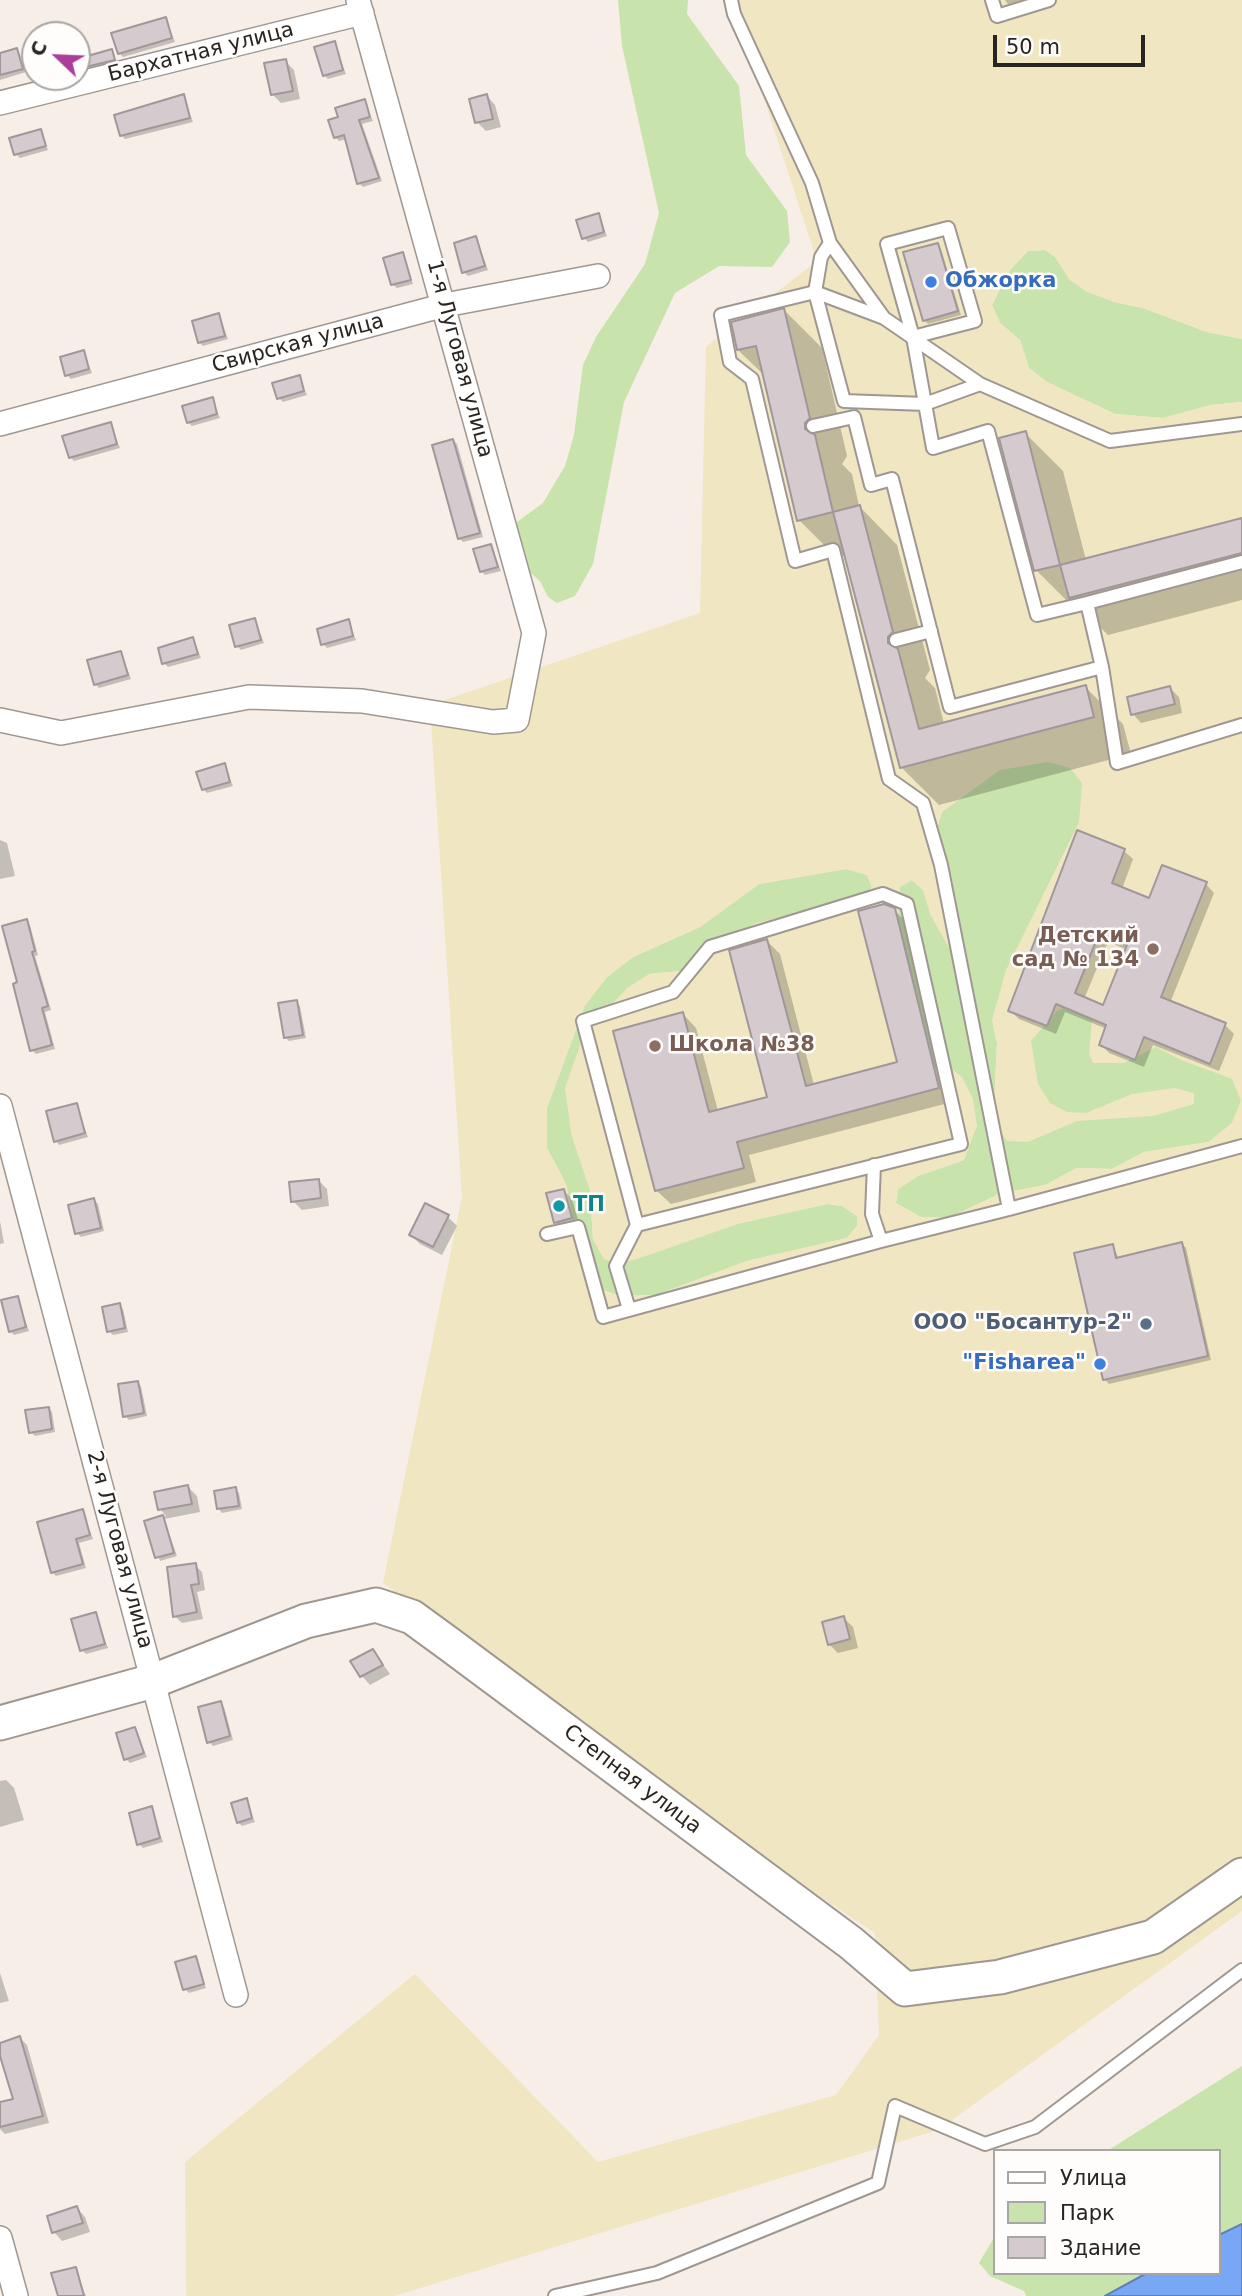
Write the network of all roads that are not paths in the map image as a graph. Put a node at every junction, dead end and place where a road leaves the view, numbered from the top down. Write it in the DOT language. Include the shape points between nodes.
graph roads {
  1 [pos="731,0"];
  2 [pos="992,0"];
  3 [pos="1049,0"];
  4 [pos="360,6"];
  5 [pos="0,103"];
  6 [pos="830,243"];
  7 [pos="598,276"];
  8 [pos="816,292"];
  9 [pos="445,304"];
  10 [pos="884,318"];
  11 [pos="913,337"];
  12 [pos="980,384"];
  13 [pos="925,404"];
  14 [pos="0,424"];
  15 [pos="1242,424"];
  16 [pos="813,426"];
  17 [pos="1242,562"];
  18 [pos="1087,603"];
  19 [pos="931,631"];
  20 [pos="896,640"];
  21 [pos="1102,667"];
  22 [pos="0,720"];
  23 [pos="1242,725"];
  24 [pos="0,1106"];
  25 [pos="1242,1146"];
  26 [pos="874,1165"];
  27 [pos="1009,1209"];
  28 [pos="637,1225"];
  29 [pos="547,1234"];
  30 [pos="881,1241"];
  31 [pos="629,1309"];
  32 [pos="153,1681"];
  33 [pos="0,1723"];
  34 [pos="1242,1875"];
  35 [pos="1242,1970"];
  36 [pos="236,1995"];
  37 [pos="0,2238"];
  38 [pos="16,2296"];
  39 [pos="555,2296"];
  1 -- 6 [label="lane" via="813,183"];
  2 -- 3 [label="lane" via="997,16"];
  4 -- 5 [label="street, Бархатная улица"];
  4 -- 9 [label="street, 1-я Луговая улица"];
  6 -- 8 [label="lane" via="821,257"];
  6 -- 10 [label="lane"];
  7 -- 9 [label="street, Свирская улица"];
  8 -- 10 [label="lane"];
  8 -- 13 [label="lane" via="844,401"];
  8 -- 27 [label="lane" via="720,315 730,362 752,379 772,438 795,561 833,550 863,651 889,779 923,803 941,865"];
  9 -- 14 [label="street, Свирская улица"];
  9 -- 22 [label="street, 1-я Луговая улица" via="534,633 517,720 493,722 362,701 249,697 61,733"];
  10 -- 11 [label="lane"];
  11 -- 11 [label="lane" via="887,244 948,228 975,321"];
  11 -- 12 [label="lane"];
  11 -- 13 [label="lane"];
  12 -- 13 [label="lane"];
  12 -- 15 [label="lane" via="1110,441"];
  13 -- 18 [label="lane" via="933,448 988,431 1037,615"];
  16 -- 19 [label="lane" via="854,417 871,485 892,480"];
  17 -- 18 [label="lane"];
  18 -- 21 [label="lane"];
  19 -- 20 [label="lane"];
  19 -- 21 [label="lane" via="950,707"];
  21 -- 23 [label="lane" via="1117,763"];
  24 -- 32 [label="street, 2-я Луговая улица"];
  25 -- 27 [label="lane"];
  26 -- 28 [label="lane"];
  26 -- 28 [label="lane" via="961,1144 906,904 883,894 710,947 673,992 583,1021"];
  26 -- 30 [label="lane" via="872,1214"];
  27 -- 30 [label="lane"];
  28 -- 31 [label="lane" via="616,1266"];
  29 -- 31 [label="lane" via="578,1227 603,1317"];
  30 -- 31 [label="lane"];
  32 -- 33 [label="street, Степная улица"];
  32 -- 34 [label="street, Степная улица" via="306,1621 376,1605 412,1617 905,1989 1000,1977 1153,1937"];
  32 -- 36 [label="street, 2-я Луговая улица"];
  35 -- 39 [label="lane" via="1035,2127 985,2144 895,2106 878,2183 657,2273"];
  37 -- 38 [label="street"];
}
